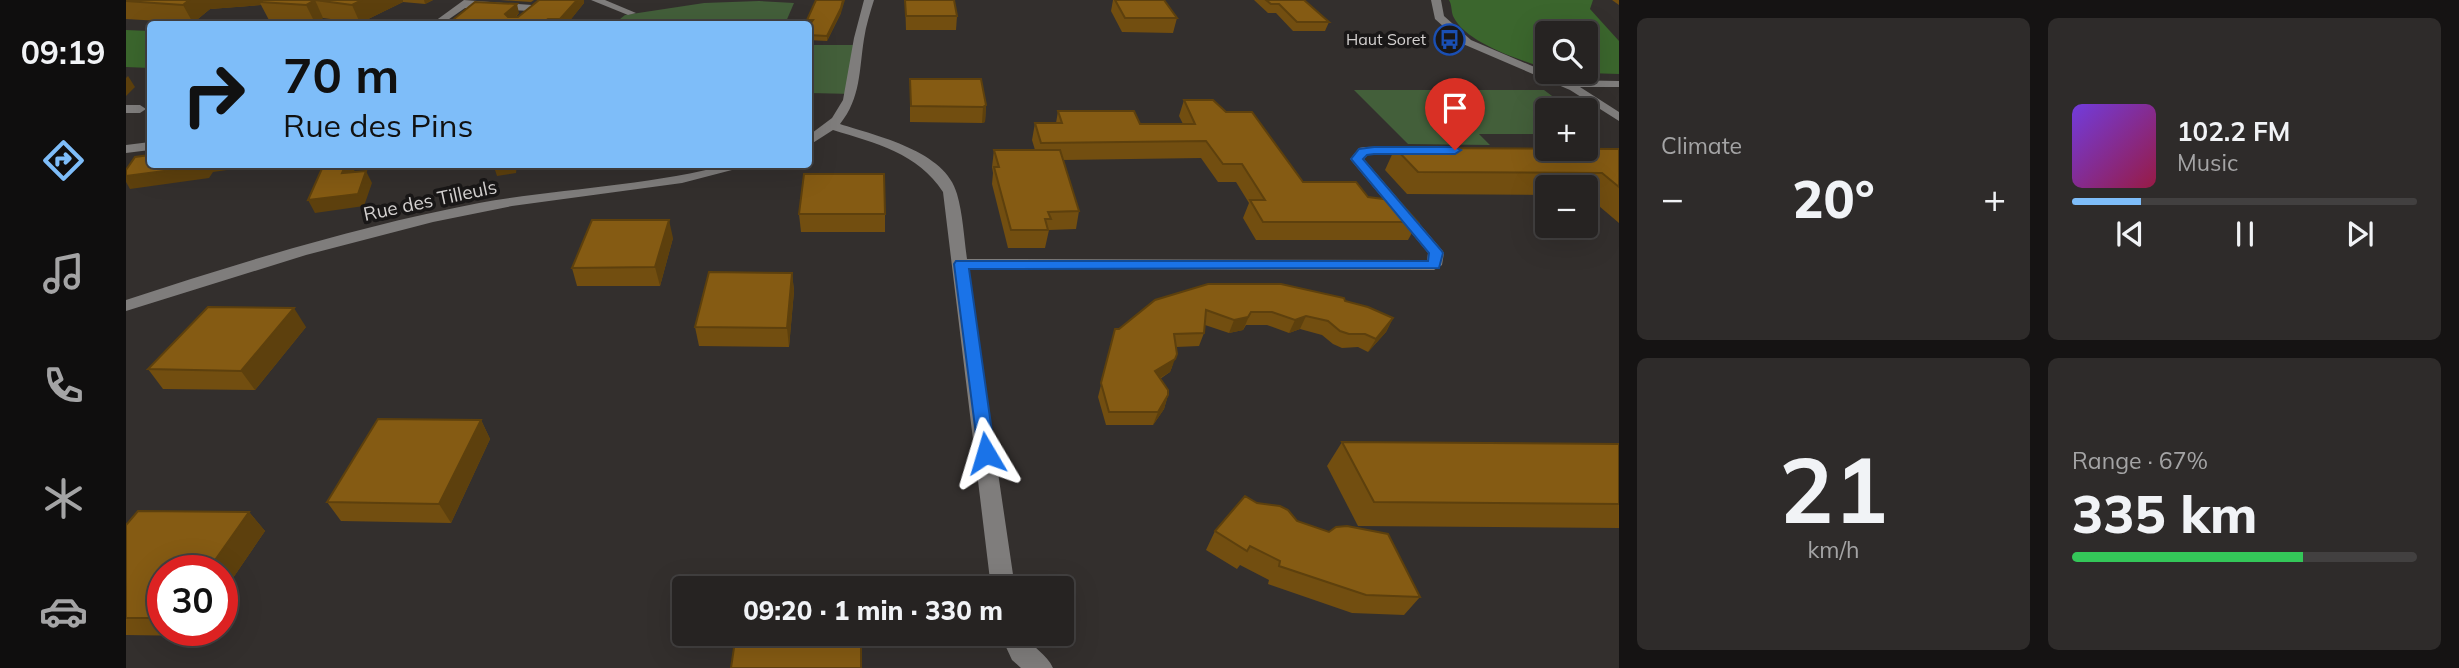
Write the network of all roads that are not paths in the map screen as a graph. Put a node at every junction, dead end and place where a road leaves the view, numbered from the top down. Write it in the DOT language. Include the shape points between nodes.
graph roads {
  1 [pos="596,0"];
  2 [pos="869,0"];
  3 [pos="1436,0"];
  4 [pos="542,1"];
  5 [pos="465,3"];
  6 [pos="631,13"];
  7 [pos="440,21"];
  8 [pos="1535,71"];
  9 [pos="1566,84"];
  10 [pos="1598,84"];
  11 [pos="1619,84"];
  12 [pos="126,109"];
  13 [pos="141,109"];
  14 [pos="1619,117"];
  15 [pos="833,126"];
  16 [pos="812,139"];
  17 [pos="147,146"];
  18 [pos="126,149"];
  19 [pos="1428,150"];
  20 [pos="735,168"];
  21 [pos="961,264"];
  22 [pos="126,306"];
  23 [pos="1001,576"];
  24 [pos="1018,646"];
  25 [pos="1040,668"];
  1 -- 6 [label="street"];
  2 -- 15 [label="street" via="857,45 853,94"];
  3 -- 8 [label="street" via="1439,17 1466,42"];
  4 -- 5 [label="street" via="528,12"];
  5 -- 7 [label="street"];
  9 -- 14 [label="street"];
  10 -- 11 [label="street"];
  12 -- 13 [label="street"];
  15 -- 16 [label="street"];
  15 -- 21 [label="street" via="899,148 933,168 950,192"];
  17 -- 18 [label="street"];
  19 -- 21 [label="street" via="1364,151 1357,159 1436,253 1434,265"];
  20 -- 22 [label="street, Rue des Tilleuls" via="478,208 344,239"];
  21 -- 23 [label="street"];
  24 -- 25 [label="street"];
}
